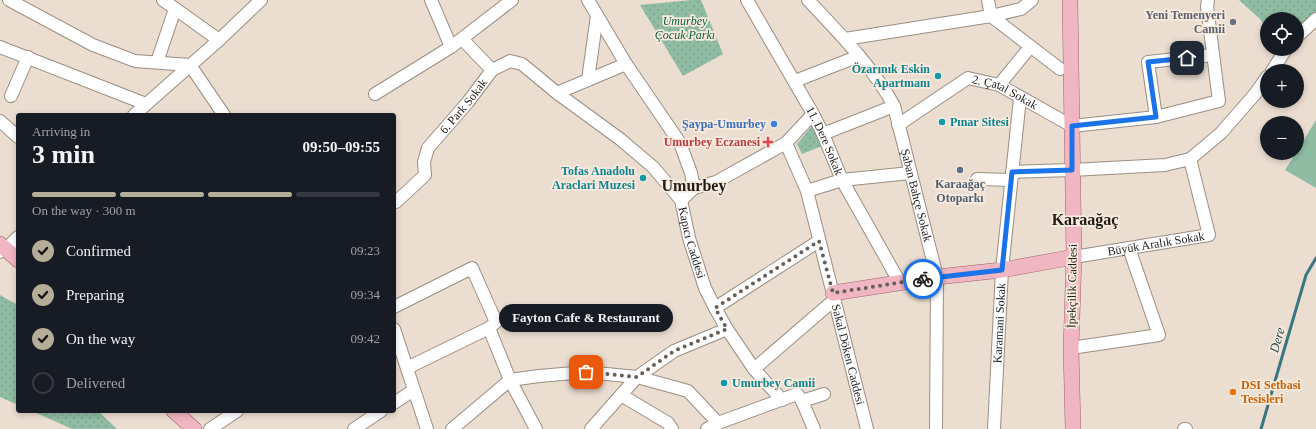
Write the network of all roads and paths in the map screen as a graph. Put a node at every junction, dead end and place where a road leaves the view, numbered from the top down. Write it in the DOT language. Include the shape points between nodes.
graph roads {
  1 [pos="9,0"];
  2 [pos="162,0"];
  3 [pos="261,0"];
  4 [pos="431,0"];
  5 [pos="512,0"];
  6 [pos="588,0"];
  7 [pos="747,0"];
  8 [pos="808,0"];
  9 [pos="988,0"];
  10 [pos="1032,0"];
  11 [pos="1070,0"];
  12 [pos="1208,0"];
  13 [pos="176,9"];
  14 [pos="597,15"];
  15 [pos="991,16"];
  16 [pos="1316,19"];
  17 [pos="1304,30"];
  18 [pos="462,39"];
  19 [pos="219,40"];
  20 [pos="845,40"];
  21 [pos="0,47"];
  22 [pos="451,47"];
  23 [pos="1030,47"];
  24 [pos="1213,55"];
  25 [pos="859,56"];
  26 [pos="28,58"];
  27 [pos="157,62"];
  28 [pos="626,64"];
  29 [pos="190,65"];
  30 [pos="1060,69"];
  31 [pos="492,70"];
  32 [pos="588,80"];
  33 [pos="795,81"];
  34 [pos="999,85"];
  35 [pos="1260,86"];
  36 [pos="557,93"];
  37 [pos="375,94"];
  38 [pos="11,96"];
  39 [pos="1020,98"];
  40 [pos="146,104"];
  41 [pos="894,106"];
  42 [pos="136,113"];
  43 [pos="223,113"];
  44 [pos="814,114"];
  45 [pos="1156,117"];
  46 [pos="0,121"];
  47 [pos="898,125"];
  48 [pos="1072,126"];
  49 [pos="16,134"];
  50 [pos="823,134"];
  51 [pos="786,143"];
  52 [pos="1190,160"];
  53 [pos="1072,170"];
  54 [pos="910,173"];
  55 [pos="1012,176"];
  56 [pos="842,180"];
  57 [pos="977,180"];
  58 [pos="694,188"];
  59 [pos="807,191"];
  60 [pos="681,200"];
  61 [pos="396,202"];
  62 [pos="16,238"];
  63 [pos="819,241"];
  64 [pos="2,248"];
  65 [pos="1129,248"];
  66 [pos="16,258"];
  67 [pos="1074,258"];
  68 [pos="1002,270"];
  69 [pos="937,277"];
  70 [pos="900,283"];
  71 [pos="834,297"];
  72 [pos="396,306"];
  73 [pos="715,308"];
  74 [pos="489,328"];
  75 [pos="727,329"];
  76 [pos="396,335"];
  77 [pos="1071,348"];
  78 [pos="407,368"];
  79 [pos="754,369"];
  80 [pos="637,377"];
  81 [pos="510,380"];
  82 [pos="414,390"];
  83 [pos="824,394"];
  84 [pos="621,396"];
  85 [pos="782,400"];
  86 [pos="802,401"];
  87 [pos="396,402"];
  88 [pos="176,413"];
  89 [pos="234,413"];
  90 [pos="378,413"];
  91 [pos="718,423"];
  92 [pos="194,429"];
  93 [pos="210,429"];
  94 [pos="354,429"];
  95 [pos="427,429"];
  96 [pos="452,429"];
  97 [pos="536,429"];
  98 [pos="591,429"];
  99 [pos="672,429"];
  100 [pos="707,429"];
  101 [pos="814,429"];
  102 [pos="867,429"];
  103 [pos="936,429"];
  104 [pos="994,429"];
  105 [pos="1073,429"];
  1 -- 27 [label="street" via="93,45 135,61"];
  2 -- 13 [label="street"];
  3 -- 19 [label="street"];
  4 -- 22 [label="street"];
  5 -- 18 [label="street"];
  6 -- 14 [label="street, Kapıcı Caddesi"];
  7 -- 33 [label="street, 11. Dere Sokak"];
  8 -- 20 [label="street, Şaban Bahçe Sokak"];
  9 -- 15 [label="street"];
  10 -- 15 [label="street" via="1021,9"];
  11 -- 48 [label="main road, İpekçilik Caddesi"];
  12 -- 24 [label="street"];
  13 -- 19 [label="street"];
  13 -- 27 [label="street"];
  14 -- 28 [label="street, Kapıcı Caddesi"];
  14 -- 32 [label="street"];
  15 -- 20 [label="street"];
  15 -- 23 [label="street"];
  16 -- 17 [label="street"];
  18 -- 22 [label="street"];
  18 -- 31 [label="street"];
  19 -- 29 [label="street"];
  20 -- 25 [label="street, Şaban Bahçe Sokak"];
  21 -- 26 [label="street"];
  22 -- 37 [label="street"];
  23 -- 30 [label="street"];
  23 -- 34 [label="street"];
  24 -- 45 [label="street" via="1219,101"];
  24 -- 45 [label="street" via="1148,62"];
  25 -- 33 [label="street"];
  25 -- 41 [label="street, Şaban Bahçe Sokak"];
  26 -- 38 [label="street"];
  26 -- 40 [label="street"];
  27 -- 29 [label="street"];
  28 -- 32 [label="street"];
  28 -- 58 [label="street, Kapıcı Caddesi" via="680,143"];
  29 -- 40 [label="street"];
  29 -- 43 [label="street"];
  31 -- 36 [label="street, 6. Park Sokak" via="510,61 522,64"];
  31 -- 61 [label="street, 6. Park Sokak" via="428,148 424,162 425,175"];
  32 -- 36 [label="street"];
  33 -- 44 [label="street, 11. Dere Sokak"];
  34 -- 39 [label="street, 2. Çatal Sokak"];
  34 -- 47 [label="street, 2. Çatal Sokak" via="968,78"];
  35 -- 52 [label="street" via="1221,133"];
  36 -- 60 [label="street, 6. Park Sokak" via="620,139 653,167"];
  39 -- 48 [label="street, 2. Çatal Sokak"];
  39 -- 55 [label="street, Karamani Sokak"];
  40 -- 42 [label="street"];
  41 -- 47 [label="street, Şaban Bahçe Sokak"];
  41 -- 50 [label="street"];
  44 -- 50 [label="street, 11. Dere Sokak"];
  44 -- 51 [label="street"];
  45 -- 48 [label="street"];
  46 -- 49 [label="street"];
  47 -- 54 [label="street, Şaban Bahçe Sokak"];
  48 -- 53 [label="main road, İpekçilik Caddesi"];
  50 -- 56 [label="street, 11. Dere Sokak"];
  51 -- 58 [label="street" via="716,182"];
  51 -- 59 [label="street, Sakal Döken Caddesi"];
  52 -- 53 [label="street" via="1165,165"];
  52 -- 65 [label="street, Büyük Aralık Sokak" via="1209,235"];
  53 -- 55 [label="street"];
  53 -- 67 [label="main road, İpekçilik Caddesi"];
  54 -- 56 [label="street"];
  54 -- 69 [label="street, Şaban Bahçe Sokak"];
  55 -- 57 [label="street"];
  55 -- 68 [label="street, Karamani Sokak"];
  56 -- 59 [label="street"];
  56 -- 70 [label="street, 11. Dere Sokak"];
  58 -- 60 [label="street, Kapıcı Caddesi"];
  59 -- 63 [label="street, Sakal Döken Caddesi"];
  60 -- 73 [label="street, Kapıcı Caddesi" via="689,238 705,288"];
  62 -- 64 [label="street"];
  63 -- 71 [label="street, Sakal Döken Caddesi"];
  63 -- 73 [label="street"];
  64 -- 66 [label="main road"];
  65 -- 67 [label="street, Büyük Aralık Sokak"];
  65 -- 77 [label="street" via="1160,335"];
  67 -- 68 [label="main road"];
  67 -- 77 [label="main road, İpekçilik Caddesi"];
  68 -- 69 [label="main road"];
  68 -- 104 [label="street, Karamani Sokak"];
  69 -- 70 [label="main road"];
  69 -- 103 [label="street, Şaban Bahçe Sokak"];
  70 -- 71 [label="main road"];
  71 -- 79 [label="street"];
  71 -- 102 [label="street, Sakal Döken Caddesi"];
  72 -- 74 [label="street" via="472,268 496,322"];
  73 -- 75 [label="street, Kapıcı Caddesi"];
  74 -- 78 [label="street"];
  74 -- 81 [label="street"];
  75 -- 79 [label="street, Kapıcı Caddesi"];
  75 -- 80 [label="street" via="674,351"];
  76 -- 78 [label="street"];
  77 -- 105 [label="main road, İpekçilik Caddesi"];
  78 -- 82 [label="street"];
  79 -- 85 [label="street, Kapıcı Caddesi"];
  80 -- 81 [label="street" via="586,372"];
  80 -- 84 [label="street"];
  80 -- 91 [label="street" via="688,392"];
  81 -- 96 [label="street"];
  81 -- 97 [label="street"];
  82 -- 87 [label="street"];
  82 -- 95 [label="street"];
  83 -- 86 [label="street"];
  84 -- 98 [label="street"];
  84 -- 99 [label="street" via="668,423"];
  85 -- 86 [label="street" via="797,394"];
  85 -- 91 [label="street"];
  86 -- 101 [label="street"];
  88 -- 92 [label="main road"];
  89 -- 93 [label="street"];
  90 -- 94 [label="street"];
  91 -- 100 [label="street"];
}
